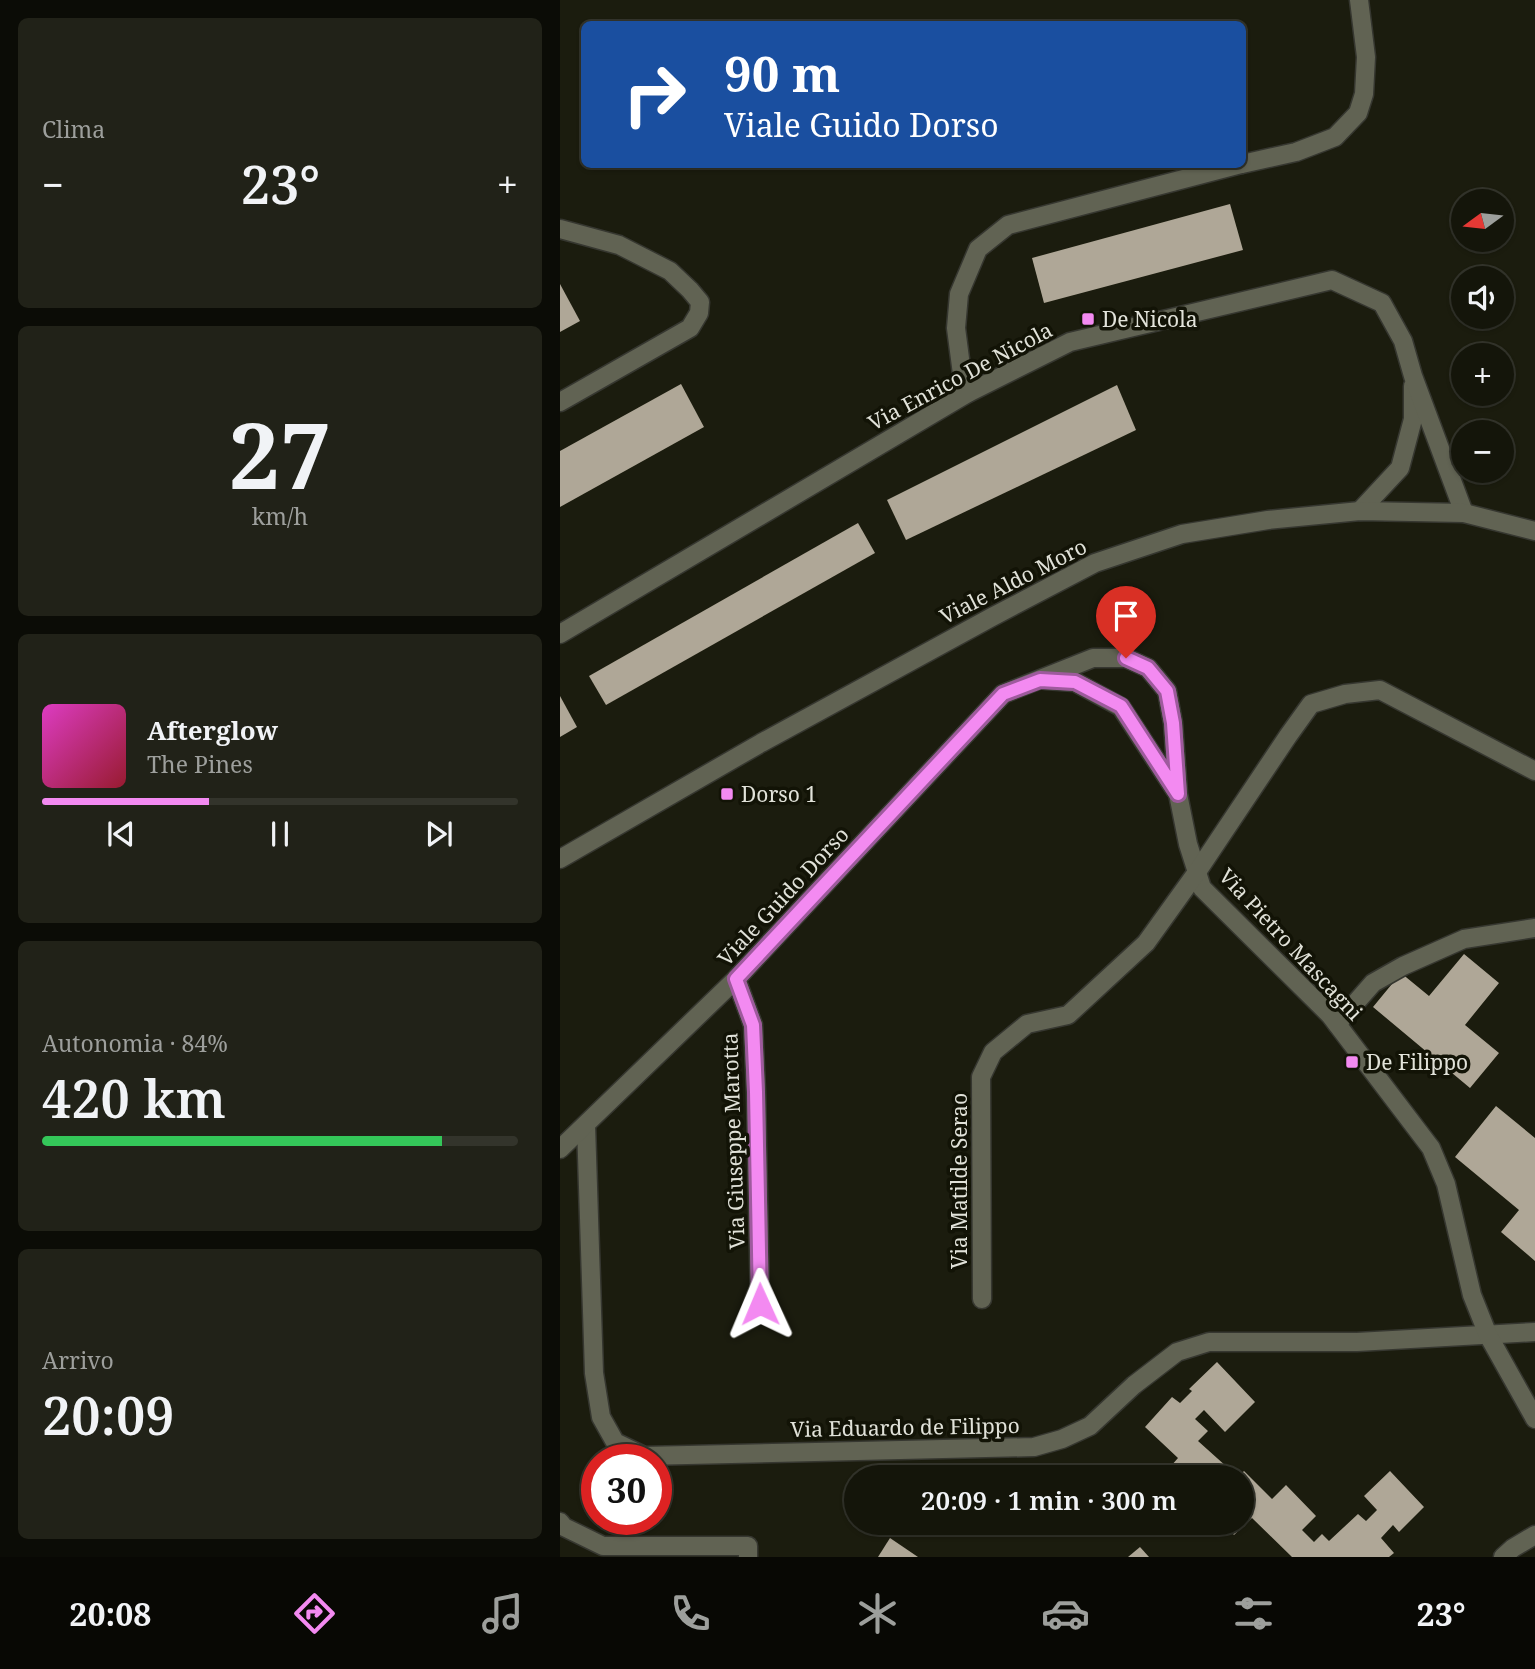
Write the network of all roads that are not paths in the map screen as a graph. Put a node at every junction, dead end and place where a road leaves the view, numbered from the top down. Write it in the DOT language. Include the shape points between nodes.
graph roads {
  1 [pos="1359,0"];
  2 [pos="1246,163"];
  3 [pos="1227,168"];
  4 [pos="561,231"];
  5 [pos="1413,376"];
  6 [pos="968,393"];
  7 [pos="560,402"];
  8 [pos="1360,510"];
  9 [pos="1464,513"];
  10 [pos="1535,531"];
  11 [pos="560,634"];
  12 [pos="1040,680"];
  13 [pos="1535,771"];
  14 [pos="1178,794"];
  15 [pos="560,859"];
  16 [pos="1197,872"];
  17 [pos="1535,928"];
  18 [pos="736,979"];
  19 [pos="1337,1024"];
  20 [pos="586,1125"];
  21 [pos="560,1149"];
  22 [pos="982,1298"];
  23 [pos="760,1304"];
  24 [pos="1535,1332"];
  25 [pos="1489,1335"];
  26 [pos="1535,1419"];
  27 [pos="560,1522"];
  28 [pos="1535,1535"];
  29 [pos="748,1557"];
  30 [pos="1503,1557"];
  1 -- 2 [label="street" via="1366,57 1358,113 1335,138"];
  3 -- 6 [label="street" via="1007,225 978,248 959,294 956,328"];
  4 -- 7 [label="street" via="619,245 670,271 700,302 690,328"];
  5 -- 6 [label="street, Via Enrico De Nicola" via="1403,341 1382,303 1332,281 1070,342"];
  5 -- 8 [label="street" via="1413,419 1400,468"];
  5 -- 9 [label="street"];
  6 -- 11 [label="street, Via Enrico De Nicola"];
  8 -- 9 [label="street, Viale Aldo Moro"];
  8 -- 15 [label="street, Viale Aldo Moro" via="1182,534 1094,563 761,743"];
  9 -- 10 [label="street, Viale Aldo Moro"];
  12 -- 14 [label="street, Viale Guido Dorso" via="1075,682 1121,706"];
  12 -- 14 [label="street, Viale Guido Dorso" via="1093,658 1126,658 1148,668 1167,691"];
  12 -- 18 [label="street, Viale Guido Dorso" via="1003,694"];
  13 -- 16 [label="street, Via Matilde Serao" via="1380,690 1311,704"];
  14 -- 16 [label="street, Viale Guido Dorso"];
  16 -- 19 [label="street, Via Pietro Mascagni" via="1202,888"];
  16 -- 22 [label="street, Via Matilde Serao" via="1146,943 1068,1015 1027,1024 992,1052 981,1077"];
  17 -- 19 [label="street" via="1464,939 1403,966 1373,983"];
  18 -- 20 [label="street, Viale Guido Dorso"];
  18 -- 23 [label="street, Via Giuseppe Marotta" via="753,1025"];
  19 -- 25 [label="street, Via Pietro Mascagni" via="1432,1148 1446,1184 1472,1295"];
  20 -- 21 [label="street, Viale Guido Dorso"];
  20 -- 25 [label="street, Via Eduardo de Filippo" via="594,1373 601,1417 615,1442 644,1456 1034,1447 1090,1426 1177,1352 1209,1342 1357,1342"];
  24 -- 25 [label="street, Via Eduardo de Filippo"];
  25 -- 26 [label="street, Via Pietro Mascagni"];
  27 -- 29 [label="street" via="603,1546 748,1546"];
  28 -- 30 [label="street"];
}
